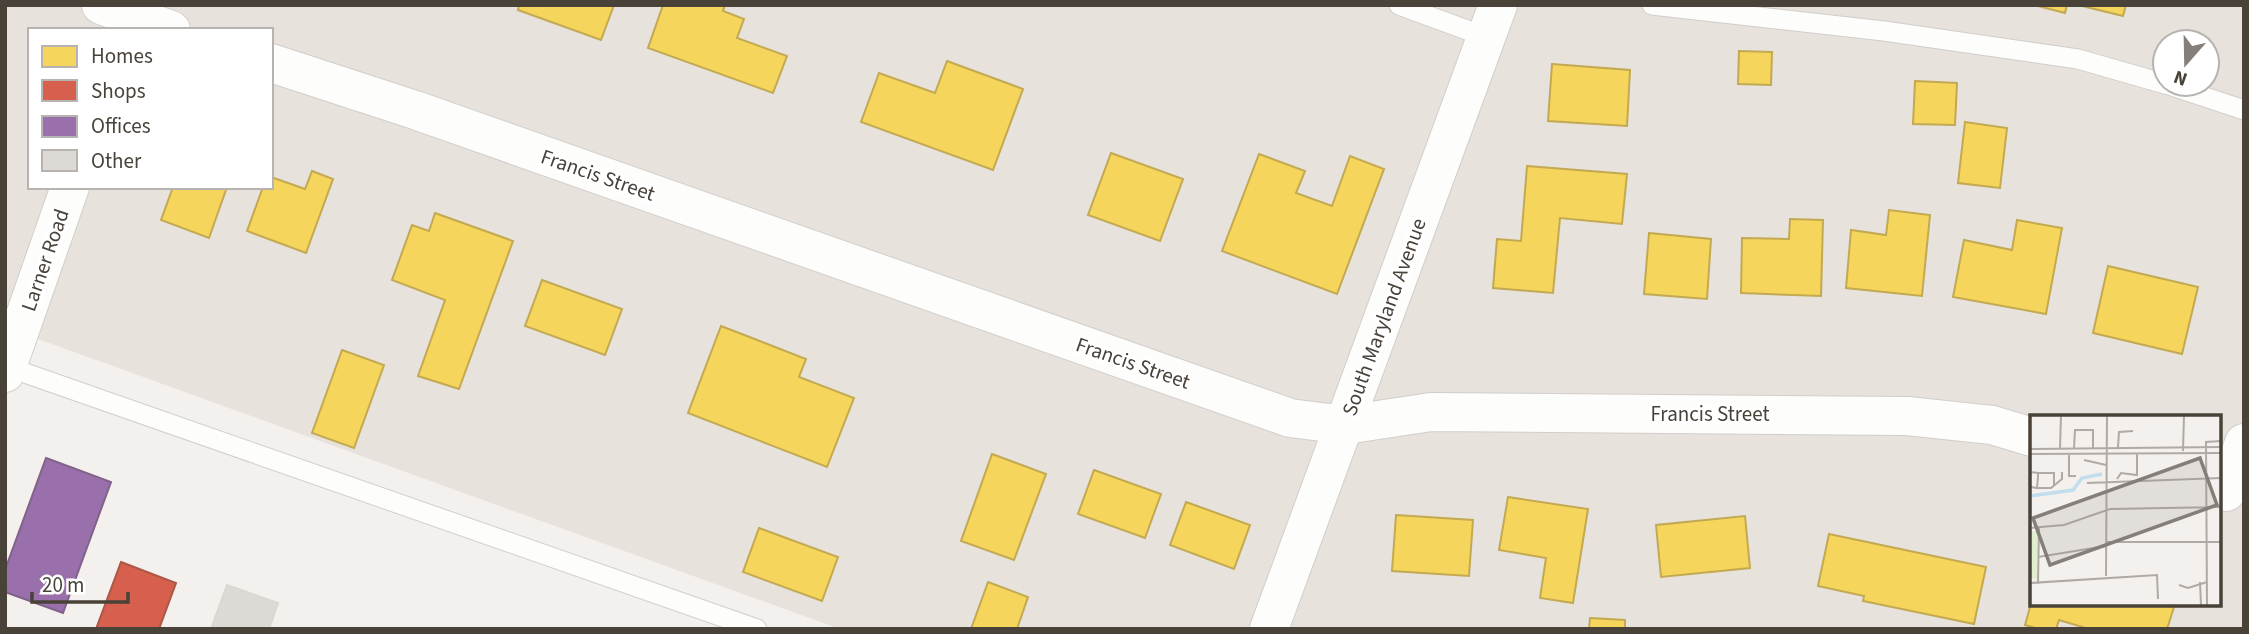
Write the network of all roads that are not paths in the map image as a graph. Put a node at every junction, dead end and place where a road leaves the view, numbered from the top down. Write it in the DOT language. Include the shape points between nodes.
graph roads {
  1 [pos="1399,5"];
  2 [pos="1652,5"];
  3 [pos="122,14"];
  4 [pos="1492,21"];
  5 [pos="165,28"];
  6 [pos="273,64"];
  7 [pos="2151,80"];
  8 [pos="2208,98"];
  9 [pos="2244,110"];
  10 [pos="69,189"];
  11 [pos="6,368"];
  12 [pos="1345,425"];
  13 [pos="2030,436"];
  14 [pos="2244,443"];
  15 [pos="2229,493"];
  16 [pos="757,629"];
  17 [pos="1269,629"];
  1 -- 4 [label="lane"];
  2 -- 7 [label="lane" via="2078,59"];
  3 -- 5 [label="street"];
  4 -- 12 [label="street, South Maryland Avenue"];
  6 -- 12 [label="street, Francis Street" via="1290,418"];
  8 -- 9 [label="lane"];
  10 -- 11 [label="street, Larner Road"];
  11 -- 16 [label="lane"];
  12 -- 13 [label="street, Francis Street" via="1431,412 1907,416 1992,425"];
  12 -- 17 [label="street, South Maryland Avenue"];
  14 -- 15 [label="street"];
}
